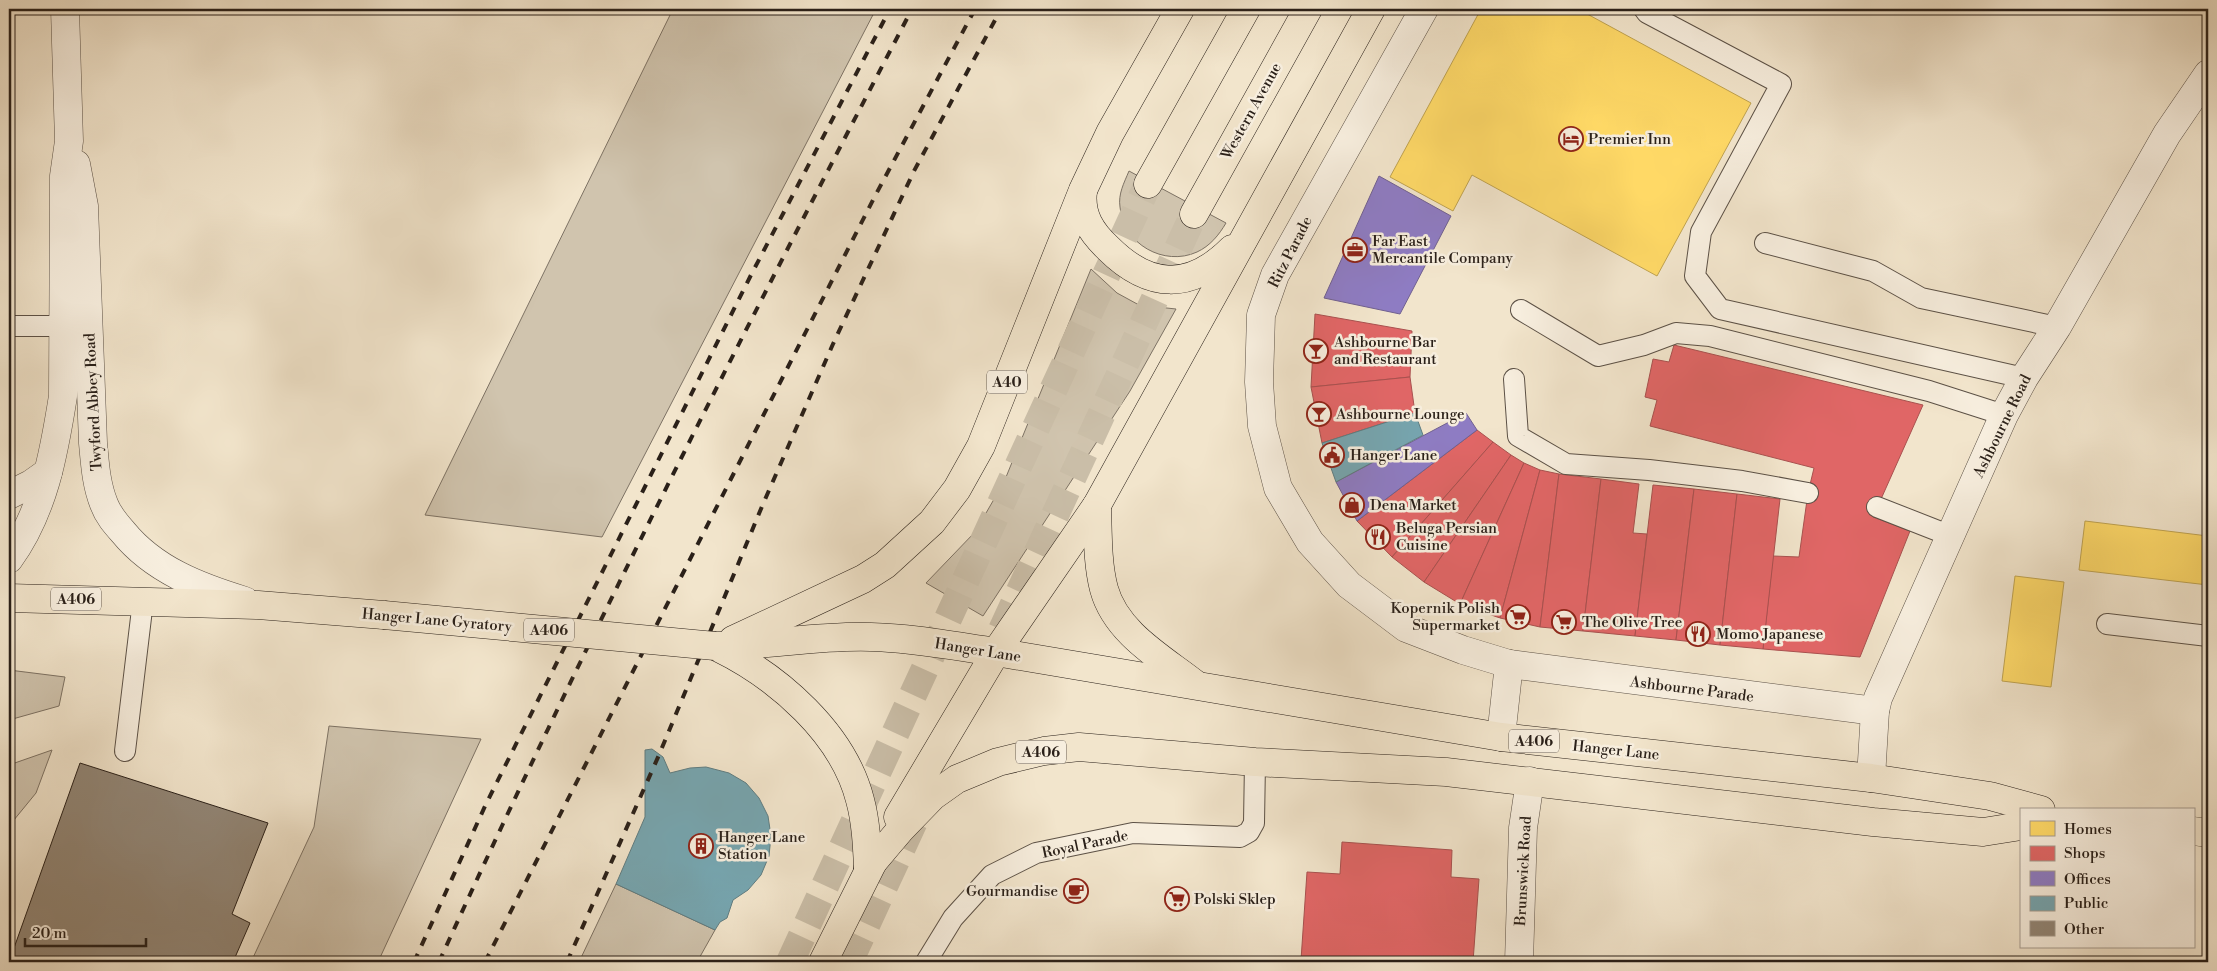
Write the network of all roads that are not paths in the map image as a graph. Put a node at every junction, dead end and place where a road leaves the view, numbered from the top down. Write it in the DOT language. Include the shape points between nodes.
graph roads {
  1 [pos="65,9"];
  2 [pos="1180,9"];
  3 [pos="1246,9"];
  4 [pos="1308,9"];
  5 [pos="1371,9"];
  6 [pos="1424,9"];
  7 [pos="1644,9"];
  8 [pos="2208,74"];
  9 [pos="69,141"];
  10 [pos="1148,184"];
  11 [pos="1083,190"];
  12 [pos="1194,214"];
  13 [pos="1244,237"];
  14 [pos="1765,243"];
  15 [pos="1521,310"];
  16 [pos="9,326"];
  17 [pos="64,326"];
  18 [pos="2057,328"];
  19 [pos="2024,378"];
  20 [pos="1514,379"];
  21 [pos="2004,415"];
  22 [pos="48,472"];
  23 [pos="1808,493"];
  24 [pos="9,495"];
  25 [pos="1097,505"];
  26 [pos="1877,507"];
  27 [pos="1951,536"];
  28 [pos="1310,542"];
  29 [pos="9,558"];
  30 [pos="9,598"];
  31 [pos="144,601"];
  32 [pos="258,605"];
  33 [pos="2107,624"];
  34 [pos="2208,636"];
  35 [pos="715,646"];
  36 [pos="996,652"];
  37 [pos="1509,664"];
  38 [pos="1199,687"];
  39 [pos="1875,711"];
  40 [pos="1500,737"];
  41 [pos="125,751"];
  42 [pos="1255,762"];
  43 [pos="1871,778"];
  44 [pos="1530,780"];
  45 [pos="2034,808"];
  46 [pos="2020,826"];
  47 [pos="2194,831"];
  48 [pos="2208,833"];
  49 [pos="868,868"];
  50 [pos="823,962"];
  51 [pos="926,962"];
  52 [pos="1519,962"];
  1 -- 9 [label="street, Twyford Abbey Road"];
  2 -- 11 [label="highway, A40" via="1110,133"];
  3 -- 10 [label="highway"];
  4 -- 12 [label="highway, Western Avenue"];
  5 -- 13 [label="highway, A40"];
  6 -- 28 [label="street, Ritz Parade" via="1275,275 1261,315 1259,382 1262,426 1278,488"];
  7 -- 19 [label="lane" via="1647,14 1781,84 1701,232 1695,276 1720,309"];
  8 -- 18 [label="street, Ashbourne Road" via="2166,134"];
  9 -- 17 [label="street, Twyford Abbey Road" via="64,176"];
  9 -- 32 [label="street, Twyford Abbey Road" via="84,206 93,443 104,505 128,539 168,571 209,590"];
  11 -- 13 [label="highway, A40" via="1081,204 1087,222 1103,244 1119,260 1158,280 1179,280 1204,271 1221,260"];
  11 -- 35 [label="highway, A40" via="981,446 957,490 932,522 904,550 863,579"];
  13 -- 25 [label="highway, A40"];
  14 -- 18 [label="lane" via="1873,271 1921,298"];
  15 -- 21 [label="lane" via="1598,356 1644,346 1676,333 1710,336 1929,391"];
  16 -- 17 [label="lane"];
  17 -- 22 [label="street, Twyford Abbey Road" via="63,396"];
  18 -- 19 [label="street, Ashbourne Road"];
  19 -- 21 [label="street, Ashbourne Road"];
  20 -- 23 [label="lane" via="1518,436 1566,464 1705,477"];
  21 -- 27 [label="street, Ashbourne Road"];
  22 -- 24 [label="street"];
  22 -- 29 [label="street, Twyford Abbey Road" via="22,542"];
  25 -- 36 [label="highway, A40"];
  25 -- 38 [label="highway, A406" via="1104,588 1113,610 1137,639"];
  26 -- 27 [label="lane"];
  27 -- 39 [label="street, Ashbourne Road" via="1884,683"];
  28 -- 37 [label="street, Ashbourne Parade" via="1349,585 1406,628"];
  30 -- 31 [label="highway, Hanger Lane Gyratory / A406"];
  31 -- 32 [label="highway, Hanger Lane Gyratory / A406"];
  31 -- 41 [label="lane"];
  32 -- 35 [label="highway, Hanger Lane Gyratory / A406, bridge"];
  33 -- 34 [label="lane"];
  35 -- 36 [label="highway, Hanger Lane / A406" via="871,637"];
  35 -- 49 [label="highway, Hanger Lane Gyratory / A406" via="745,661 771,680 813,719 835,746 860,798"];
  36 -- 38 [label="highway, Hanger Lane / A406"];
  36 -- 49 [label="highway, A40"];
  37 -- 39 [label="street, Ashbourne Parade"];
  37 -- 40 [label="street"];
  38 -- 40 [label="highway, Hanger Lane / A406"];
  39 -- 43 [label="street, Ashbourne Road"];
  40 -- 43 [label="highway, Hanger Lane / A406"];
  42 -- 44 [label="highway, A406"];
  42 -- 49 [label="highway, A406" via="1079,747 998,762 957,779 933,796"];
  42 -- 51 [label="lane, Royal Parade" via="1254,824 1249,832 1240,837 1133,833 1036,853 992,875 953,918"];
  43 -- 45 [label="highway, Hanger Lane / A406" via="1990,796"];
  44 -- 46 [label="highway, A406" via="1882,823 1983,832"];
  44 -- 52 [label="street, Brunswick Road" via="1524,828"];
  47 -- 48 [label="highway"];
  49 -- 50 [label="highway, Hanger Lane Gyratory / A406"];
}
